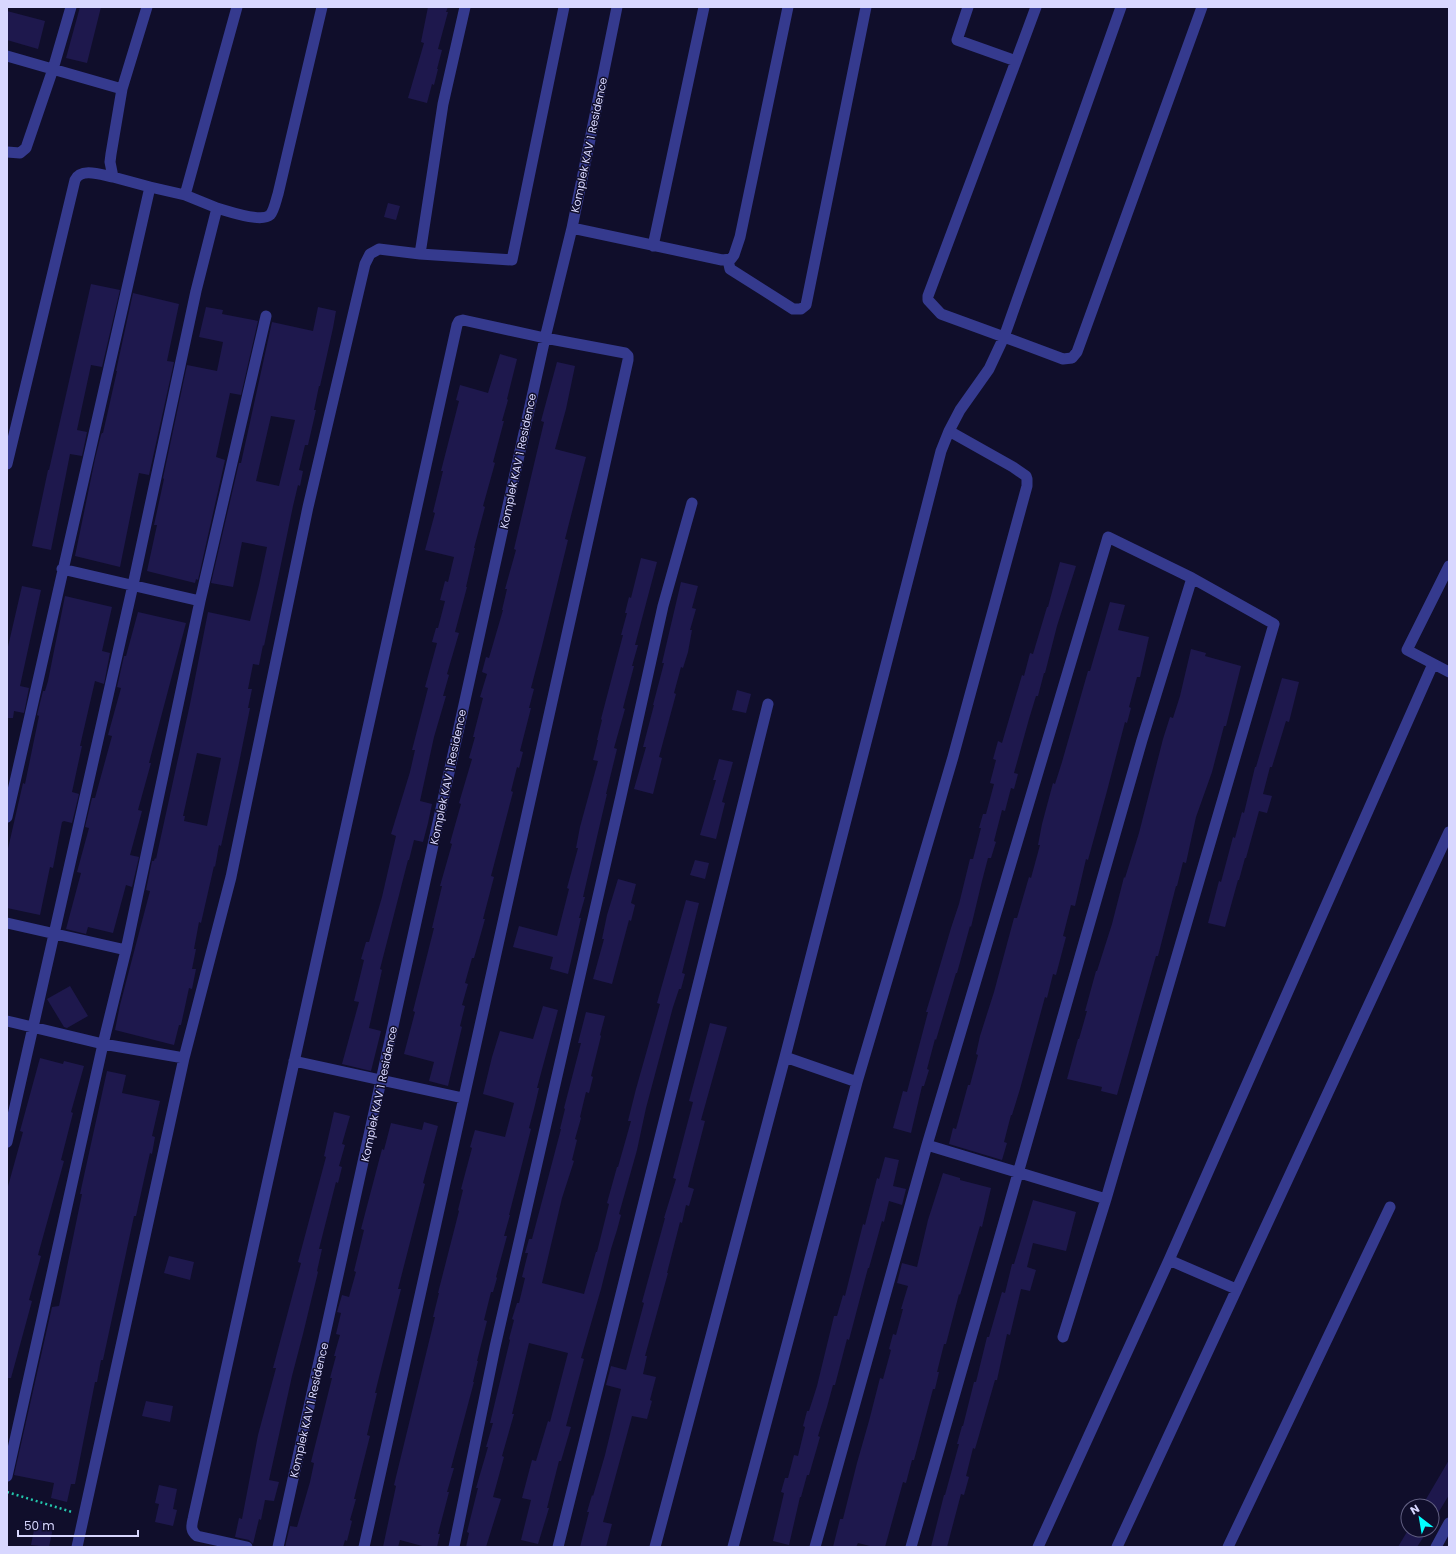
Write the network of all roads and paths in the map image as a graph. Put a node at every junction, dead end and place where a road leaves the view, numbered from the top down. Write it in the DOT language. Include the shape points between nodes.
graph roads {
  1 [pos="71,7"];
  2 [pos="147,7"];
  3 [pos="238,7"];
  4 [pos="322,7"];
  5 [pos="465,7"];
  6 [pos="564,7"];
  7 [pos="617,7"];
  8 [pos="704,7"];
  9 [pos="788,7"];
  10 [pos="866,7"];
  11 [pos="968,7"];
  12 [pos="1036,7"];
  13 [pos="1121,7"];
  14 [pos="1202,7"];
  15 [pos="7,56"];
  16 [pos="1016,62"];
  17 [pos="53,69"];
  18 [pos="122,89"];
  19 [pos="7,152"];
  20 [pos="113,177"];
  21 [pos="150,187"];
  22 [pos="185,195"];
  23 [pos="217,208"];
  24 [pos="572,228"];
  25 [pos="653,246"];
  26 [pos="420,254"];
  27 [pos="728,260"];
  28 [pos="266,316"];
  29 [pos="1004,337"];
  30 [pos="545,338"];
  31 [pos="949,431"];
  32 [pos="7,464"];
  33 [pos="692,502"];
  34 [pos="1449,566"];
  35 [pos="62,569"];
  36 [pos="1192,578"];
  37 [pos="133,585"];
  38 [pos="200,601"];
  39 [pos="1433,664"];
  40 [pos="1449,672"];
  41 [pos="768,704"];
  42 [pos="7,817"];
  43 [pos="1449,832"];
  44 [pos="7,923"];
  45 [pos="54,934"];
  46 [pos="126,950"];
  47 [pos="7,1021"];
  48 [pos="33,1027"];
  49 [pos="103,1044"];
  50 [pos="785,1057"];
  51 [pos="184,1058"];
  52 [pos="294,1061"];
  53 [pos="382,1080"];
  54 [pos="857,1082"];
  55 [pos="463,1098"];
  56 [pos="7,1142"];
  57 [pos="927,1146"];
  58 [pos="1019,1173"];
  59 [pos="1106,1199"];
  60 [pos="1390,1207"];
  61 [pos="1169,1260"];
  62 [pos="1236,1289"];
  63 [pos="1063,1337"];
  64 [pos="7,1476"];
  65 [pos="7,1492"];
  66 [pos="84,1516"];
  67 [pos="1449,1523"];
  68 [pos="77,1547"];
  69 [pos="247,1547"];
  70 [pos="278,1547"];
  71 [pos="364,1547"];
  72 [pos="454,1547"];
  73 [pos="558,1547"];
  74 [pos="655,1547"];
  75 [pos="733,1547"];
  76 [pos="815,1547"];
  77 [pos="911,1547"];
  78 [pos="1038,1547"];
  79 [pos="1117,1547"];
  80 [pos="1228,1547"];
  81 [pos="1436,1547"];
  1 -- 17 [label="street"];
  2 -- 18 [label="street"];
  3 -- 22 [label="street"];
  4 -- 23 [label="street" via="272,212 265,217 256,218"];
  5 -- 26 [label="street" via="443,104"];
  6 -- 26 [label="street" via="512,260"];
  7 -- 24 [label="street, Komplek KAV 1 Residence"];
  8 -- 25 [label="street"];
  9 -- 27 [label="street" via="740,237 734,255"];
  10 -- 27 [label="street" via="806,305 801,309 793,309 730,269"];
  11 -- 16 [label="street" via="957,40"];
  12 -- 16 [label="street"];
  13 -- 29 [label="street"];
  14 -- 29 [label="street" via="1075,355 1063,359"];
  15 -- 17 [label="street"];
  16 -- 29 [label="street" via="928,296 931,305 941,314"];
  17 -- 18 [label="street"];
  17 -- 19 [label="street" via="26,148 20,153"];
  18 -- 20 [label="street" via="110,162"];
  20 -- 21 [label="street"];
  20 -- 32 [label="street" via="84,172 74,180"];
  21 -- 22 [label="street"];
  21 -- 35 [label="street"];
  22 -- 23 [label="street"];
  23 -- 37 [label="street" via="196,290"];
  24 -- 25 [label="street"];
  24 -- 30 [label="street, Komplek KAV 1 Residence"];
  25 -- 27 [label="street"];
  26 -- 51 [label="street" via="379,249 370,254 365,264 308,507 231,877"];
  28 -- 38 [label="street"];
  29 -- 31 [label="street" via="990,368 960,410"];
  30 -- 52 [label="street" via="463,320 457,325"];
  30 -- 53 [label="street, Komplek KAV 1 Residence"];
  30 -- 55 [label="street" via="625,353 628,360"];
  31 -- 50 [label="street" via="941,451"];
  31 -- 54 [label="street" via="1026,476 1027,486 953,757"];
  33 -- 72 [label="street" via="662,606 495,1347"];
  34 -- 39 [label="street" via="1407,650"];
  35 -- 37 [label="street"];
  35 -- 42 [label="street"];
  36 -- 57 [label="street" via="1108,537"];
  36 -- 58 [label="street" via="1142,740"];
  36 -- 59 [label="street" via="1274,624"];
  37 -- 38 [label="street"];
  37 -- 45 [label="street"];
  38 -- 46 [label="street"];
  39 -- 40 [label="street"];
  39 -- 61 [label="street"];
  41 -- 73 [label="street"];
  43 -- 62 [label="street"];
  44 -- 45 [label="street"];
  45 -- 46 [label="street"];
  45 -- 48 [label="street"];
  46 -- 49 [label="street"];
  47 -- 48 [label="street"];
  48 -- 49 [label="street"];
  48 -- 56 [label="street"];
  49 -- 51 [label="street"];
  49 -- 64 [label="street"];
  50 -- 54 [label="street"];
  50 -- 74 [label="street"];
  51 -- 66 [label="street"];
  52 -- 53 [label="street"];
  52 -- 69 [label="street" via="191,1528 197,1536"];
  53 -- 55 [label="street"];
  53 -- 70 [label="street, Komplek KAV 1 Residence"];
  54 -- 75 [label="street"];
  55 -- 71 [label="street"];
  57 -- 58 [label="street"];
  57 -- 76 [label="street"];
  58 -- 59 [label="street"];
  58 -- 77 [label="street"];
  59 -- 63 [label="street"];
  60 -- 80 [label="street"];
  61 -- 62 [label="street"];
  61 -- 78 [label="street"];
  62 -- 79 [label="street"];
  65 -- 66 [label="path"];
  66 -- 68 [label="street"];
  67 -- 81 [label="street"];
}
